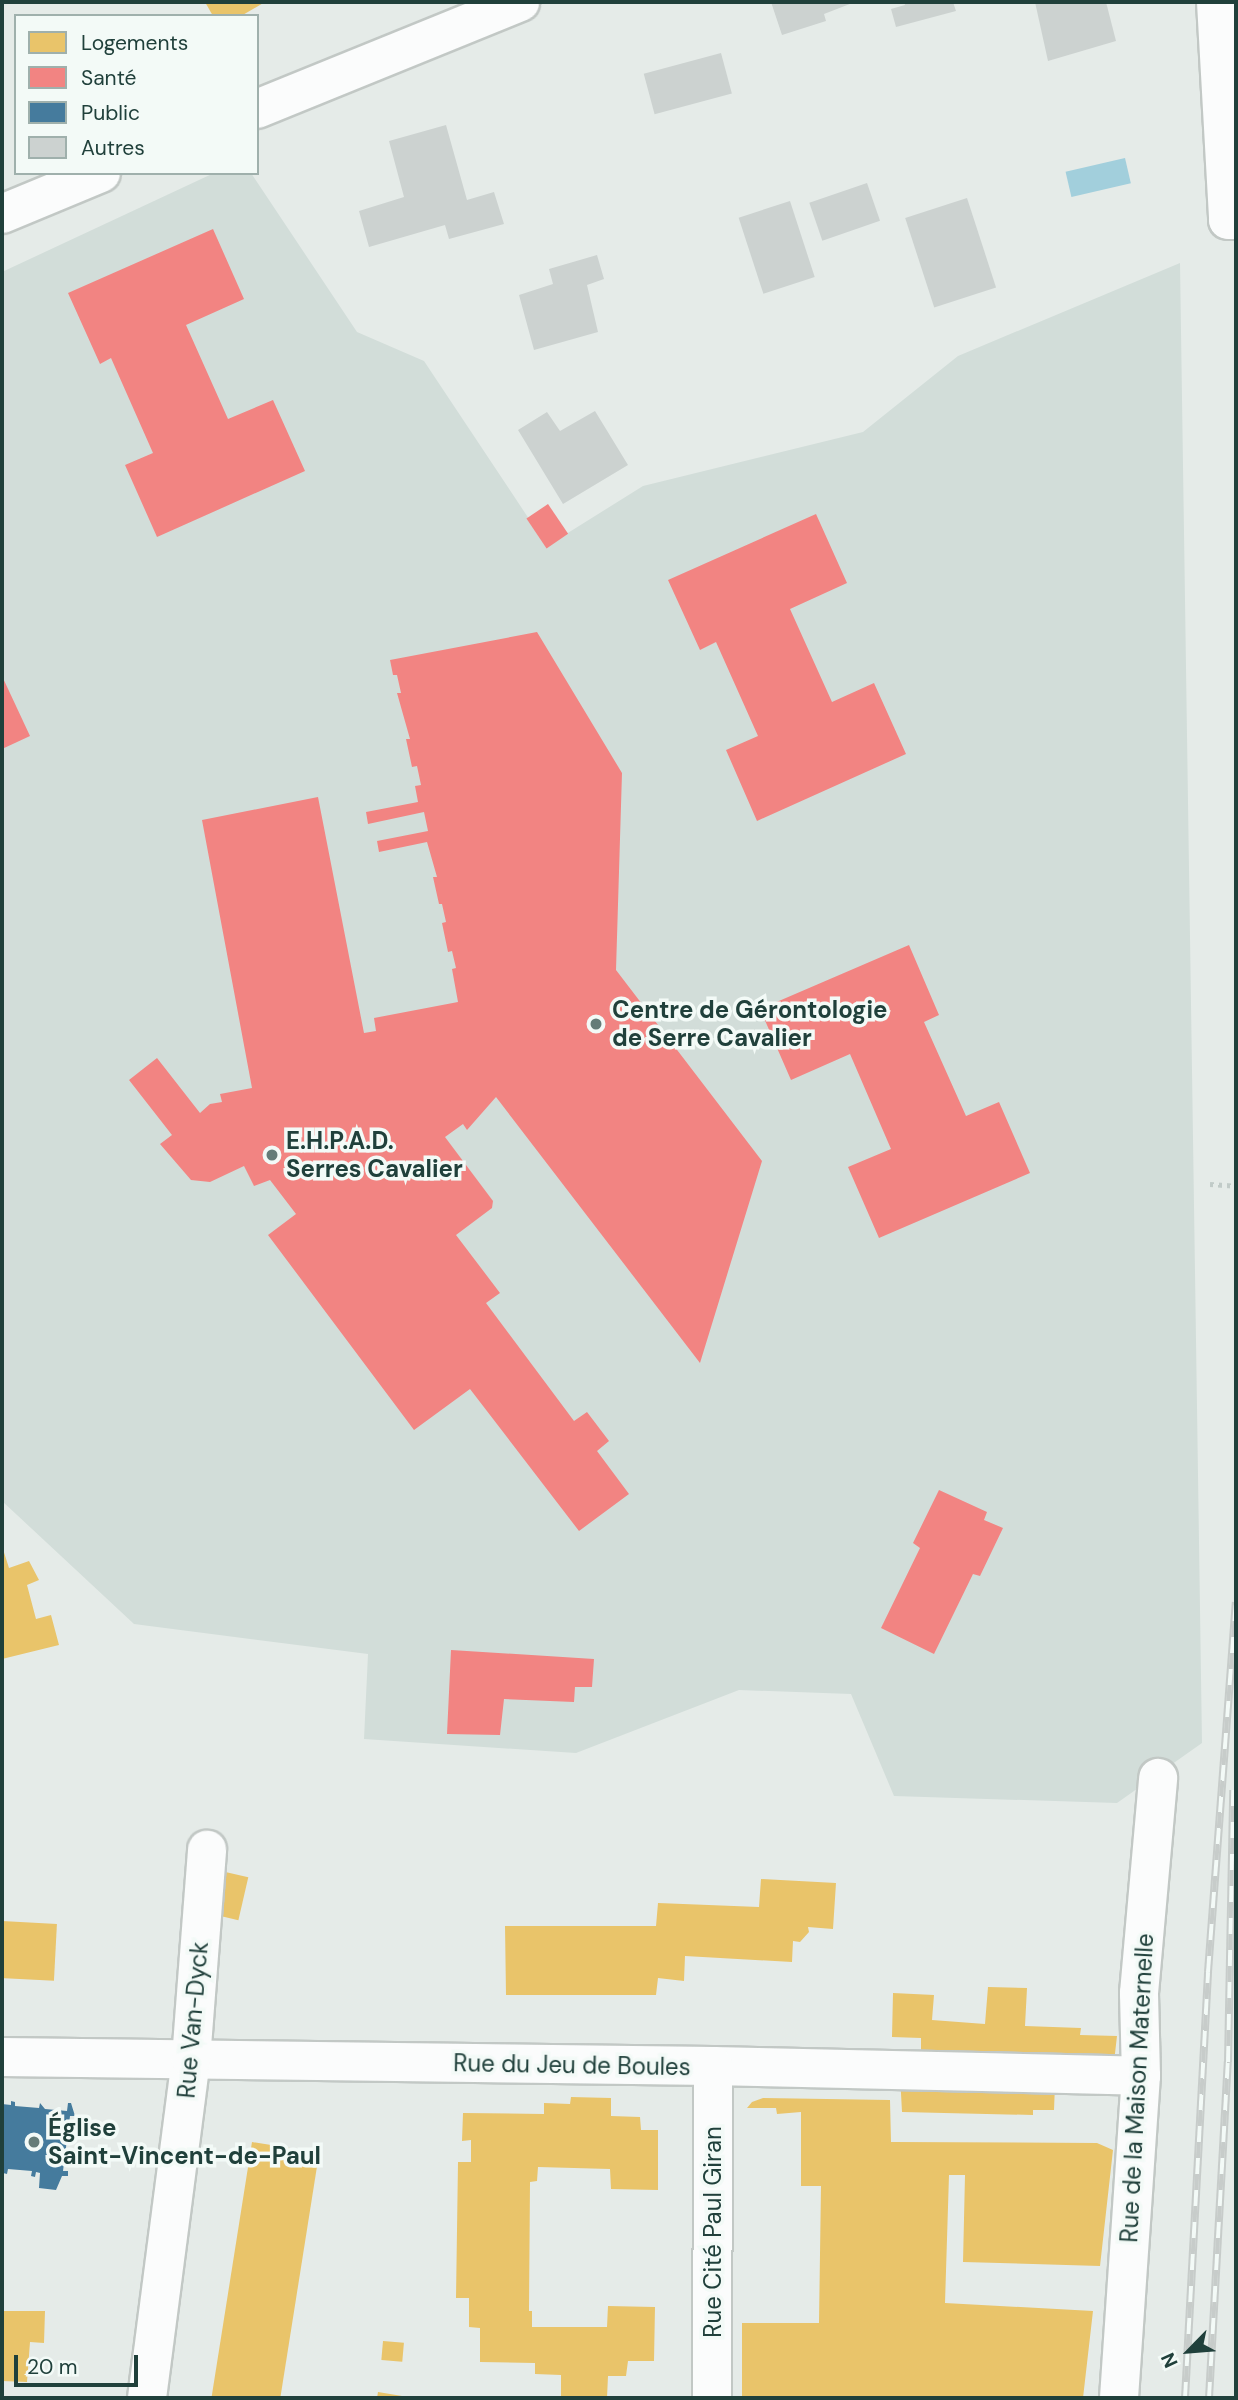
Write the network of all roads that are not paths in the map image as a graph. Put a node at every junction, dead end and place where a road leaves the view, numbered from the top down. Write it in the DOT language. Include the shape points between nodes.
graph roads {
  1 [pos="520,2"];
  2 [pos="1216,2"];
  3 [pos="259,108"];
  4 [pos="96,175"];
  5 [pos="2,214"];
  6 [pos="1236,220"];
  7 [pos="1158,1778"];
  8 [pos="207,1850"];
  9 [pos="2,2057"];
  10 [pos="191,2059"];
  11 [pos="713,2066"];
  12 [pos="1141,2077"];
  13 [pos="147,2398"];
  14 [pos="712,2398"];
  15 [pos="1119,2398"];
  1 -- 3 [label="street"];
  2 -- 6 [label="street" via="1228,220"];
  4 -- 5 [label="street"];
  7 -- 12 [label="street, Rue de la Maison Maternelle" via="1139,1993"];
  8 -- 10 [label="street, Rue Van-Dyck"];
  9 -- 10 [label="street, Rue du Jeu de Boules"];
  10 -- 11 [label="street, Rue du Jeu de Boules"];
  10 -- 13 [label="street, Rue Van-Dyck"];
  11 -- 12 [label="street, Rue du Jeu de Boules"];
  11 -- 14 [label="street, Rue Cité Paul Giran"];
  12 -- 15 [label="street, Rue de la Maison Maternelle"];
}
